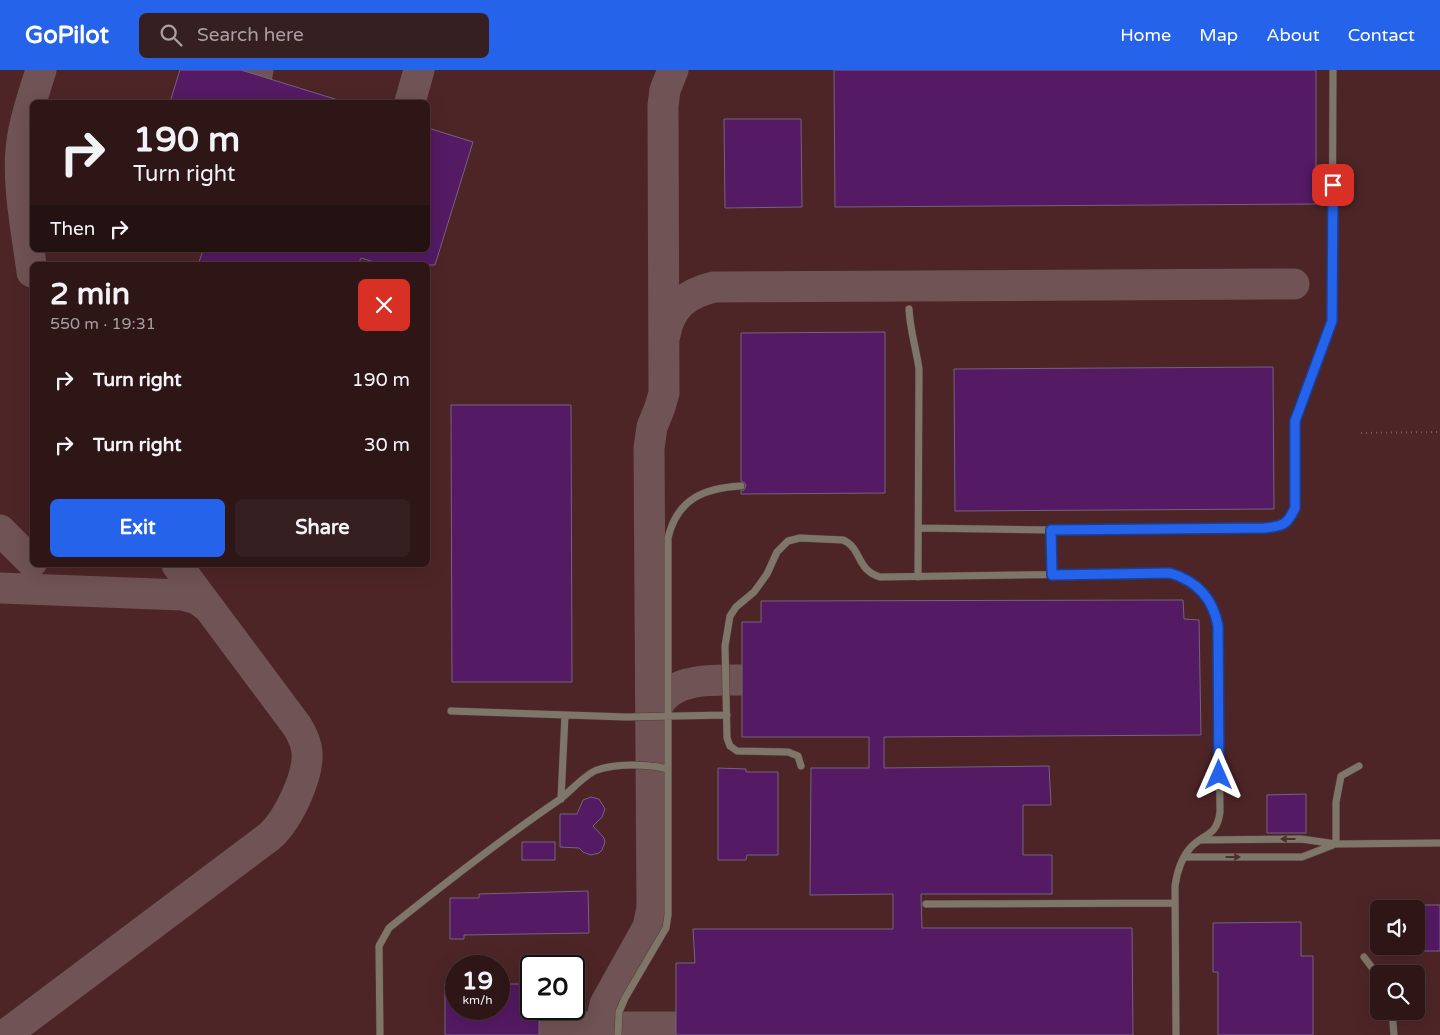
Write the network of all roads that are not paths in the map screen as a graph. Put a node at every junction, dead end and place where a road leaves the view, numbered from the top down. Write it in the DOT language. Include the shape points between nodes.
graph roads {
  1 [pos="1333,70"];
  2 [pos="909,309"];
  3 [pos="741,486"];
  4 [pos="919,528"];
  5 [pos="1051,530"];
  6 [pos="1052,575"];
  7 [pos="918,576"];
  8 [pos="451,712"];
  9 [pos="565,715"];
  10 [pos="727,715"];
  11 [pos="667,716"];
  12 [pos="801,766"];
  13 [pos="1359,766"];
  14 [pos="668,768"];
  15 [pos="561,798"];
  16 [pos="1201,840"];
  17 [pos="1440,843"];
  18 [pos="1336,844"];
  19 [pos="1185,857"];
  20 [pos="1176,903"];
  21 [pos="926,904"];
  22 [pos="1364,957"];
  23 [pos="1370,965"];
  24 [pos="1393,1020"];
  25 [pos="380,1035"];
  26 [pos="618,1035"];
  27 [pos="1176,1035"];
  28 [pos="1394,1035"];
  1 -- 5 [label="lane" via="1332,321 1295,421 1295,508 1289,521 1278,527 1265,528"];
  2 -- 4 [label="lane" via="919,369"];
  3 -- 11 [label="lane" via="715,488 692,499 682,508 671,527"];
  4 -- 5 [label="lane"];
  4 -- 7 [label="lane"];
  5 -- 6 [label="lane"];
  6 -- 7 [label="lane"];
  6 -- 16 [label="lane" via="1170,573 1193,583 1211,602 1218,626 1220,812 1218,823"];
  7 -- 10 [label="lane" via="873,575 865,569 854,548 843,540 800,538 788,541 777,552 754,592 730,616 725,646"];
  8 -- 9 [label="lane"];
  9 -- 11 [label="lane"];
  9 -- 15 [label="lane"];
  10 -- 11 [label="lane"];
  10 -- 12 [label="lane" via="727,738 737,751 788,752 798,756"];
  11 -- 14 [label="lane"];
  13 -- 18 [label="lane" via="1341,776 1336,802"];
  14 -- 15 [label="lane" via="651,764 595,770"];
  14 -- 26 [label="lane" via="666,928 625,998 619,1012"];
  15 -- 25 [label="lane" via="389,928 379,946"];
  18 -- 16 [label="lane, one-way" via="1301,839"];
  16 -- 19 [label="lane"];
  17 -- 18 [label="lane"];
  19 -- 18 [label="lane, one-way" via="1302,857"];
  19 -- 20 [label="lane" via="1177,873"];
  20 -- 21 [label="lane"];
  20 -- 27 [label="lane"];
  22 -- 23 [label="lane"];
  24 -- 28 [label="lane"];
}
